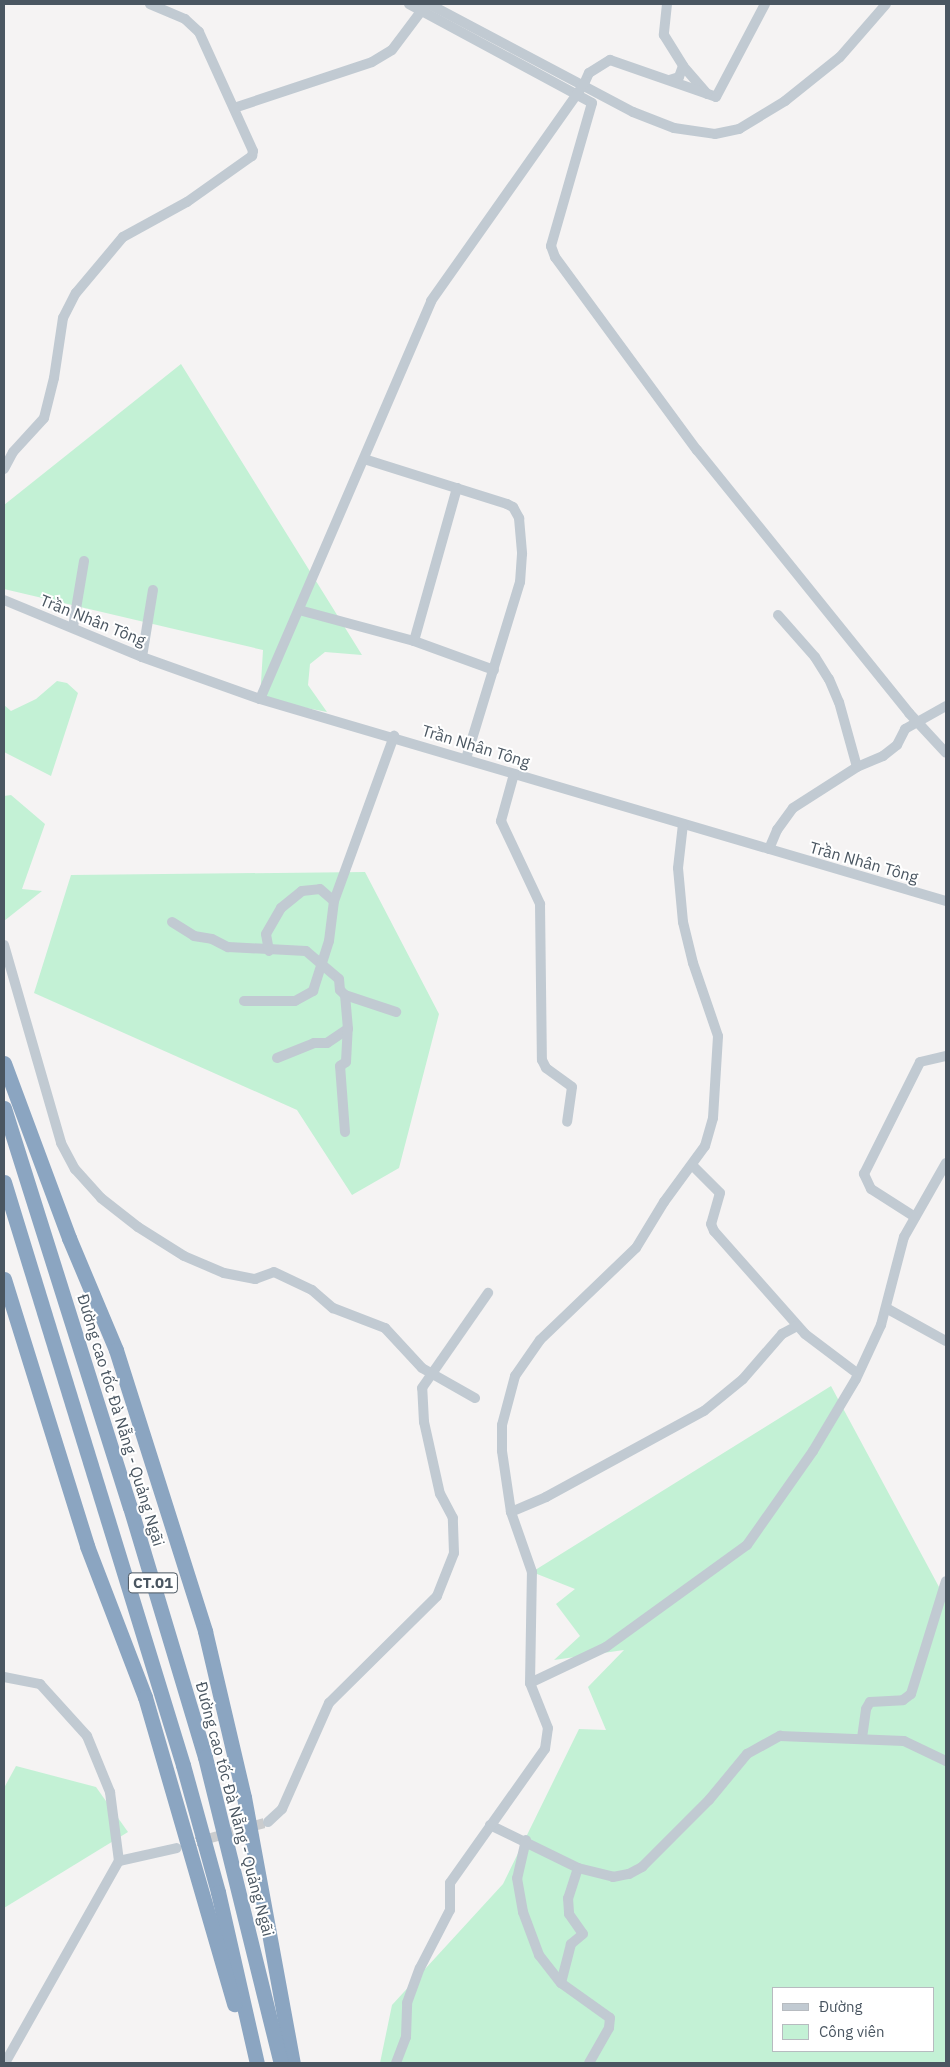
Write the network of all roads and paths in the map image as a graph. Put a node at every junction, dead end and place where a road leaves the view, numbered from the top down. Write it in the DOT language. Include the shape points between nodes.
graph roads {
  1 [pos="150,4"];
  2 [pos="408,4"];
  3 [pos="667,4"];
  4 [pos="765,4"];
  5 [pos="886,4"];
  6 [pos="426,6"];
  7 [pos="683,66"];
  8 [pos="669,80"];
  9 [pos="584,84"];
  10 [pos="578,93"];
  11 [pos="708,94"];
  12 [pos="234,108"];
  13 [pos="364,459"];
  14 [pos="4,469"];
  15 [pos="456,488"];
  16 [pos="84,561"];
  17 [pos="153,590"];
  18 [pos="4,600"];
  19 [pos="299,610"];
  20 [pos="778,615"];
  21 [pos="73,627"];
  22 [pos="414,641"];
  23 [pos="142,657"];
  24 [pos="494,670"];
  25 [pos="260,699"];
  26 [pos="946,706"];
  27 [pos="917,721"];
  28 [pos="394,736"];
  29 [pos="946,752"];
  30 [pos="466,759"];
  31 [pos="857,767"];
  32 [pos="514,774"];
  33 [pos="683,824"];
  34 [pos="769,849"];
  35 [pos="334,901"];
  36 [pos="946,901"];
  37 [pos="172,922"];
  38 [pos="4,945"];
  39 [pos="269,951"];
  40 [pos="320,963"];
  41 [pos="345,995"];
  42 [pos="244,1001"];
  43 [pos="396,1012"];
  44 [pos="348,1029"];
  45 [pos="946,1056"];
  46 [pos="277,1058"];
  47 [pos="4,1063"];
  48 [pos="4,1108"];
  49 [pos="567,1122"];
  50 [pos="345,1132"];
  51 [pos="946,1163"];
  52 [pos="693,1166"];
  53 [pos="4,1182"];
  54 [pos="915,1218"];
  55 [pos="4,1279"];
  56 [pos="488,1293"];
  57 [pos="886,1308"];
  58 [pos="797,1326"];
  59 [pos="946,1341"];
  60 [pos="431,1372"];
  61 [pos="858,1374"];
  62 [pos="475,1398"];
  63 [pos="511,1512"];
  64 [pos="946,1581"];
  65 [pos="943,1595"];
  66 [pos="4,1677"];
  67 [pos="530,1684"];
  68 [pos="862,1738"];
  69 [pos="946,1761"];
  70 [pos="268,1822"];
  71 [pos="490,1825"];
  72 [pos="526,1840"];
  73 [pos="177,1848"];
  74 [pos="119,1861"];
  75 [pos="578,1868"];
  76 [pos="561,1983"];
  77 [pos="4,2063"];
  78 [pos="251,2063"];
  79 [pos="257,2063"];
  80 [pos="282,2063"];
  81 [pos="293,2063"];
  82 [pos="396,2063"];
  83 [pos="589,2063"];
  1 -- 12 [label="street" via="185,18 199,32"];
  2 -- 6 [label="street"];
  3 -- 7 [label="street" via="664,35"];
  4 -- 11 [label="street" via="716,97"];
  5 -- 9 [label="street" via="825,70 756,121 729,132 696,134 674,128 633,112"];
  6 -- 9 [label="street"];
  6 -- 10 [label="street"];
  6 -- 12 [label="street" via="392,50 372,62"];
  7 -- 8 [label="street" via="679,77"];
  7 -- 11 [label="street"];
  8 -- 9 [label="street" via="610,60 588,73"];
  8 -- 11 [label="street"];
  9 -- 10 [label="street"];
  10 -- 13 [label="street" via="431,301"];
  10 -- 27 [label="street" via="593,105 551,246 555,258 697,450"];
  12 -- 14 [label="street" via="252,156 187,202 123,237 76,293 63,318 44,418 13,452"];
  13 -- 15 [label="street"];
  13 -- 19 [label="street"];
  15 -- 22 [label="street"];
  15 -- 24 [label="street" via="508,504 519,518 520,582"];
  16 -- 21 [label="street"];
  17 -- 23 [label="street"];
  18 -- 21 [label="street, Trần Nhân Tông"];
  19 -- 22 [label="street"];
  19 -- 25 [label="street"];
  20 -- 31 [label="street" via="815,657 829,679 839,702"];
  21 -- 23 [label="street, Trần Nhân Tông"];
  22 -- 24 [label="street"];
  23 -- 25 [label="street, Trần Nhân Tông"];
  24 -- 30 [label="street"];
  25 -- 28 [label="street, Trần Nhân Tông"];
  26 -- 27 [label="street"];
  27 -- 29 [label="street"];
  27 -- 31 [label="street" via="903,730 897,745 889,752"];
  28 -- 30 [label="street, Trần Nhân Tông"];
  28 -- 35 [label="street"];
  30 -- 32 [label="street, Trần Nhân Tông"];
  31 -- 34 [label="street" via="794,808"];
  32 -- 33 [label="street, Trần Nhân Tông"];
  32 -- 49 [label="street" via="501,821 540,904 542,1060 546,1068 572,1087"];
  33 -- 34 [label="street, Trần Nhân Tông"];
  33 -- 52 [label="street" via="678,868 683,922 718,1036 713,1118 705,1146"];
  34 -- 36 [label="street, Trần Nhân Tông"];
  35 -- 39 [label="street" via="320,889 302,891 281,908 266,934"];
  35 -- 40 [label="street" via="329,942"];
  37 -- 39 [label="street" via="194,936 212,939 228,947"];
  38 -- 60 [label="street" via="61,1143 87,1185 138,1227 184,1256 224,1273 255,1279 274,1272 312,1290 333,1308 385,1328 410,1356"];
  39 -- 40 [label="street" via="306,951"];
  40 -- 41 [label="street" via="339,979 340,990"];
  40 -- 42 [label="street" via="313,992 308,997 295,1001"];
  41 -- 43 [label="street"];
  41 -- 44 [label="street"];
  44 -- 46 [label="street" via="327,1043 314,1044"];
  44 -- 50 [label="street" via="346,1062 340,1066"];
  45 -- 54 [label="street" via="920,1062 864,1174 871,1189"];
  47 -- 81 [label="highway" via="69,1238 116,1350 205,1630 244,1796"];
  48 -- 80 [label="highway, Đường cao tốc Đà Nẵng - Quảng Ngãi / CT.01" via="205,1757"];
  51 -- 54 [label="street"];
  52 -- 58 [label="street" via="720,1192 712,1219 714,1231"];
  52 -- 63 [label="street" via="664,1202 636,1248 540,1340 515,1376 502,1425 505,1487"];
  53 -- 79 [label="highway, CT.01" via="183,1765 218,1892"];
  54 -- 57 [label="street" via="904,1237"];
  55 -- 78 [label="highway" via="86,1546 145,1697"];
  56 -- 60 [label="street"];
  57 -- 59 [label="street"];
  57 -- 61 [label="street"];
  58 -- 61 [label="street"];
  58 -- 63 [label="street" via="782,1334 743,1379 704,1411"];
  60 -- 62 [label="street"];
  60 -- 70 [label="street" via="422,1388 424,1422 440,1494 453,1518 454,1553 437,1596 329,1702 282,1809"];
  61 -- 67 [label="street" via="813,1451 747,1545 606,1647"];
  63 -- 67 [label="street" via="532,1572"];
  64 -- 65 [label="street"];
  65 -- 68 [label="street" via="911,1694 903,1700 870,1702"];
  66 -- 74 [label="street" via="40,1684 87,1736 110,1792"];
  67 -- 71 [label="street" via="548,1728 545,1749"];
  68 -- 69 [label="street" via="904,1741"];
  68 -- 75 [label="street" via="812,1739 787,1735 771,1739 747,1754 709,1800 642,1867 629,1874 612,1877"];
  71 -- 72 [label="street"];
  71 -- 82 [label="street" via="450,1884 450,1910 420,1968 407,2003 406,2037"];
  72 -- 75 [label="street"];
  72 -- 76 [label="street" via="517,1878 523,1912 539,1955"];
  73 -- 74 [label="street"];
  74 -- 77 [label="street"];
  75 -- 76 [label="street" via="568,1906 569,1914 583,1934 571,1944"];
  76 -- 83 [label="street" via="610,2018 609,2028"];
}
